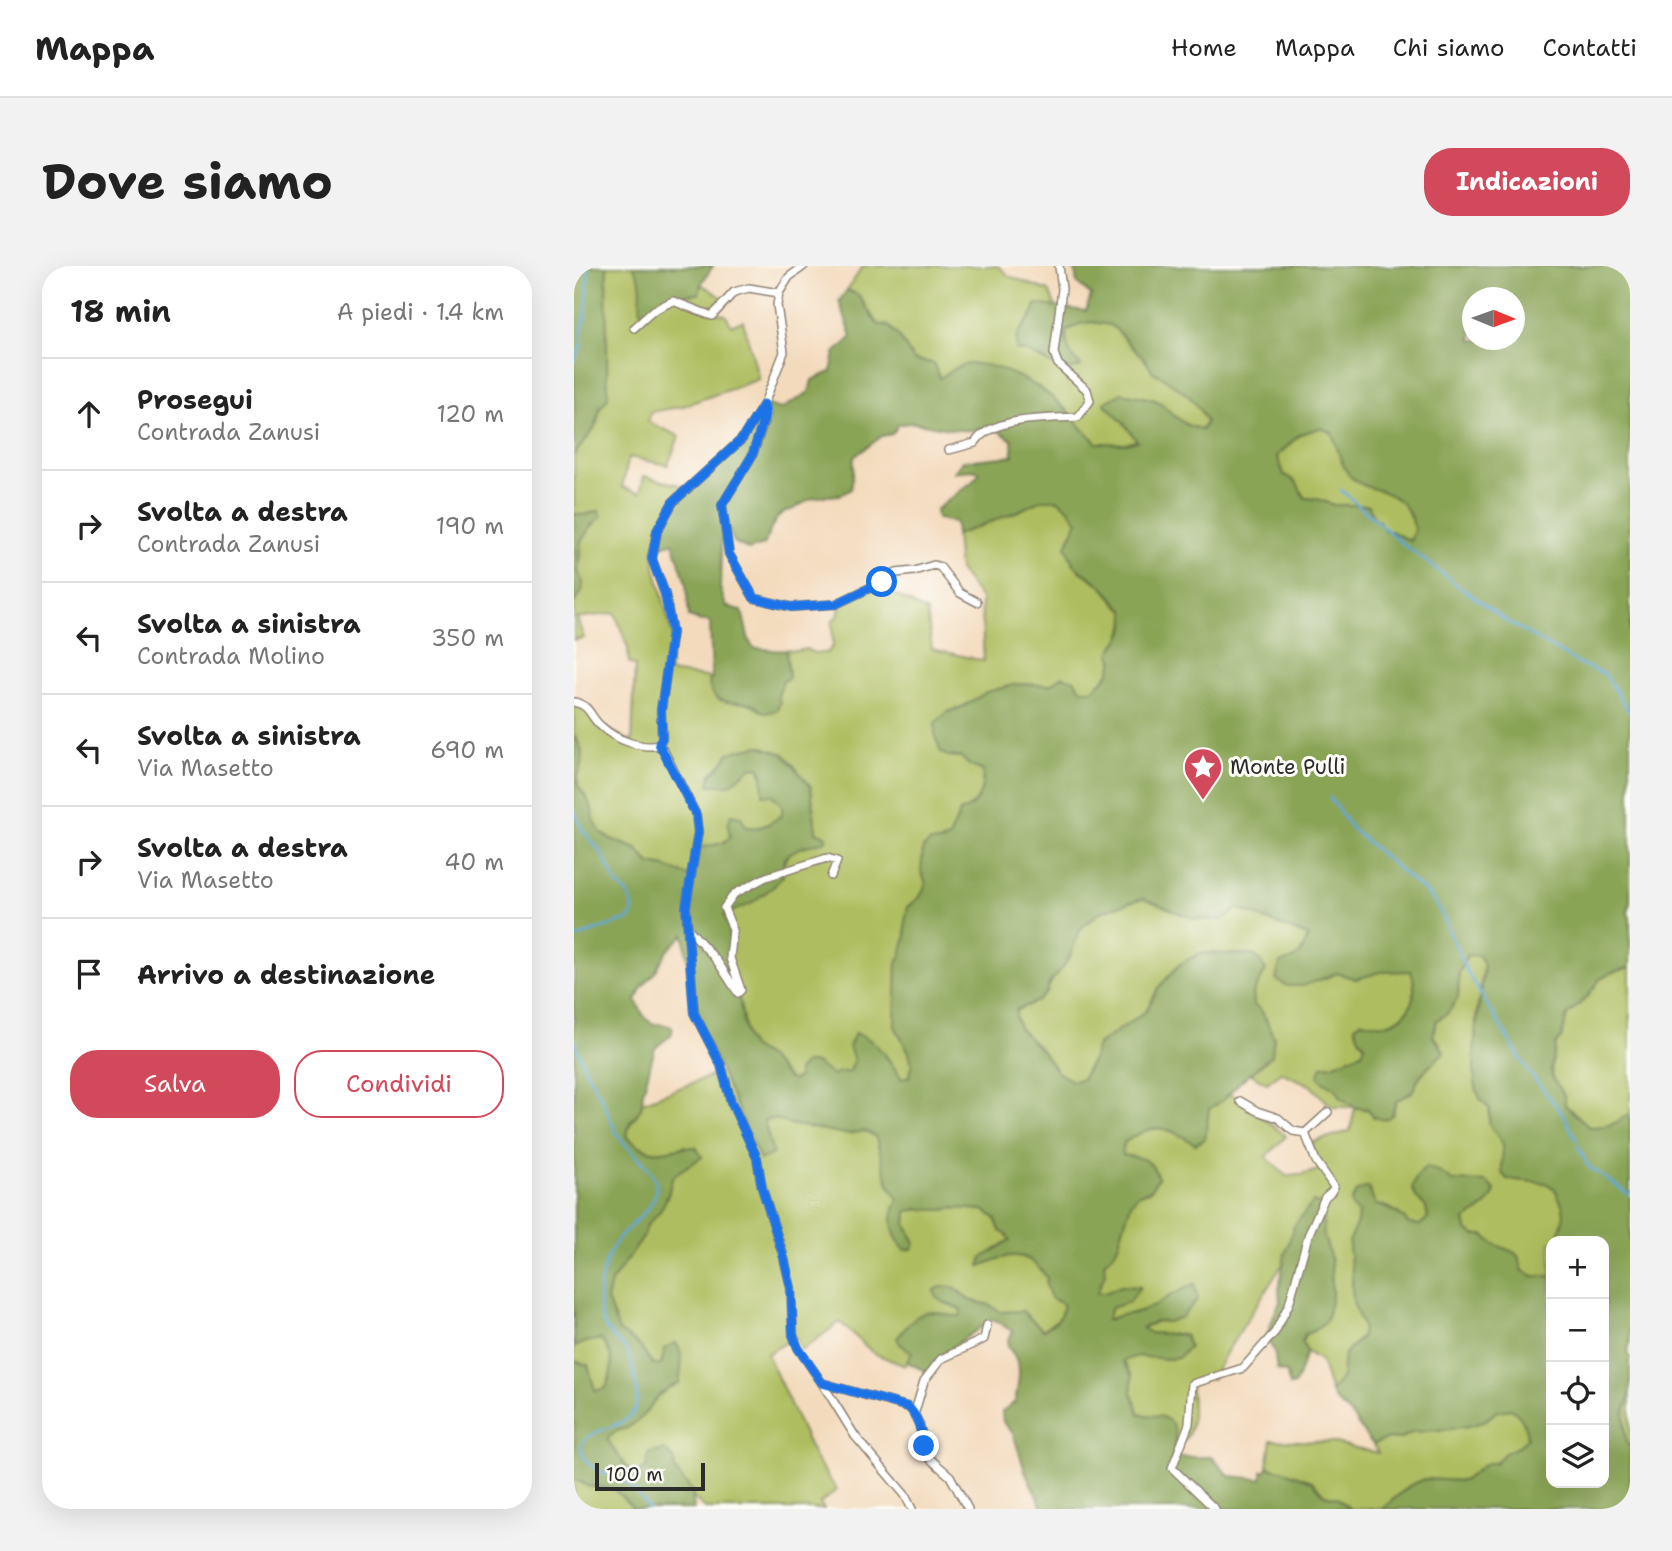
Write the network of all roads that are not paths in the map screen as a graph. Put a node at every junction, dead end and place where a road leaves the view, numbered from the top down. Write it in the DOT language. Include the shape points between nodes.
graph roads {
  1 [pos="804,266"];
  2 [pos="1059,266"];
  3 [pos="779,293"];
  4 [pos="634,328"];
  5 [pos="764,404"];
  6 [pos="949,450"];
  7 [pos="977,602"];
  8 [pos="574,702"];
  9 [pos="659,744"];
  10 [pos="831,876"];
  11 [pos="688,927"];
  12 [pos="1240,1101"];
  13 [pos="1328,1112"];
  14 [pos="1305,1133"];
  15 [pos="987,1325"];
  16 [pos="822,1383"];
  17 [pos="914,1415"];
  18 [pos="912,1509"];
  19 [pos="968,1509"];
  20 [pos="1215,1509"];
  1 -- 3 [label="street" via="789,277"];
  2 -- 6 [label="street" via="1062,289 1054,353 1058,364 1087,390 1090,401 1078,417 997,425 975,443"];
  3 -- 4 [label="street" via="750,288 734,292 712,316 673,301"];
  3 -- 5 [label="street" via="784,352"];
  5 -- 7 [label="street" via="766,413 752,456 722,505 729,554 754,598 791,607 836,604 896,572 934,565 960,593"];
  5 -- 9 [label="street" via="742,439 673,502 657,531 652,559 672,632"];
  8 -- 9 [label="street" via="584,705 602,728 615,736 638,745"];
  9 -- 11 [label="street" via="696,815"];
  10 -- 11 [label="street" via="837,861 827,858 766,877 734,894 724,908 733,930 730,958 741,990 738,993"];
  11 -- 16 [label="street" via="694,1013 721,1065 731,1102 757,1158 791,1288 793,1335"];
  12 -- 14 [label="street" via="1278,1118 1293,1131"];
  13 -- 14 [label="street"];
  14 -- 20 [label="street" via="1316,1161 1334,1187 1308,1236 1289,1304 1275,1332 1243,1368 1192,1384 1189,1424 1172,1468"];
  15 -- 17 [label="street" via="984,1339 941,1359 924,1381"];
  16 -- 17 [label="street" via="908,1407"];
  16 -- 18 [label="street" via="855,1436"];
  17 -- 19 [label="street" via="927,1456 950,1476"];
}
